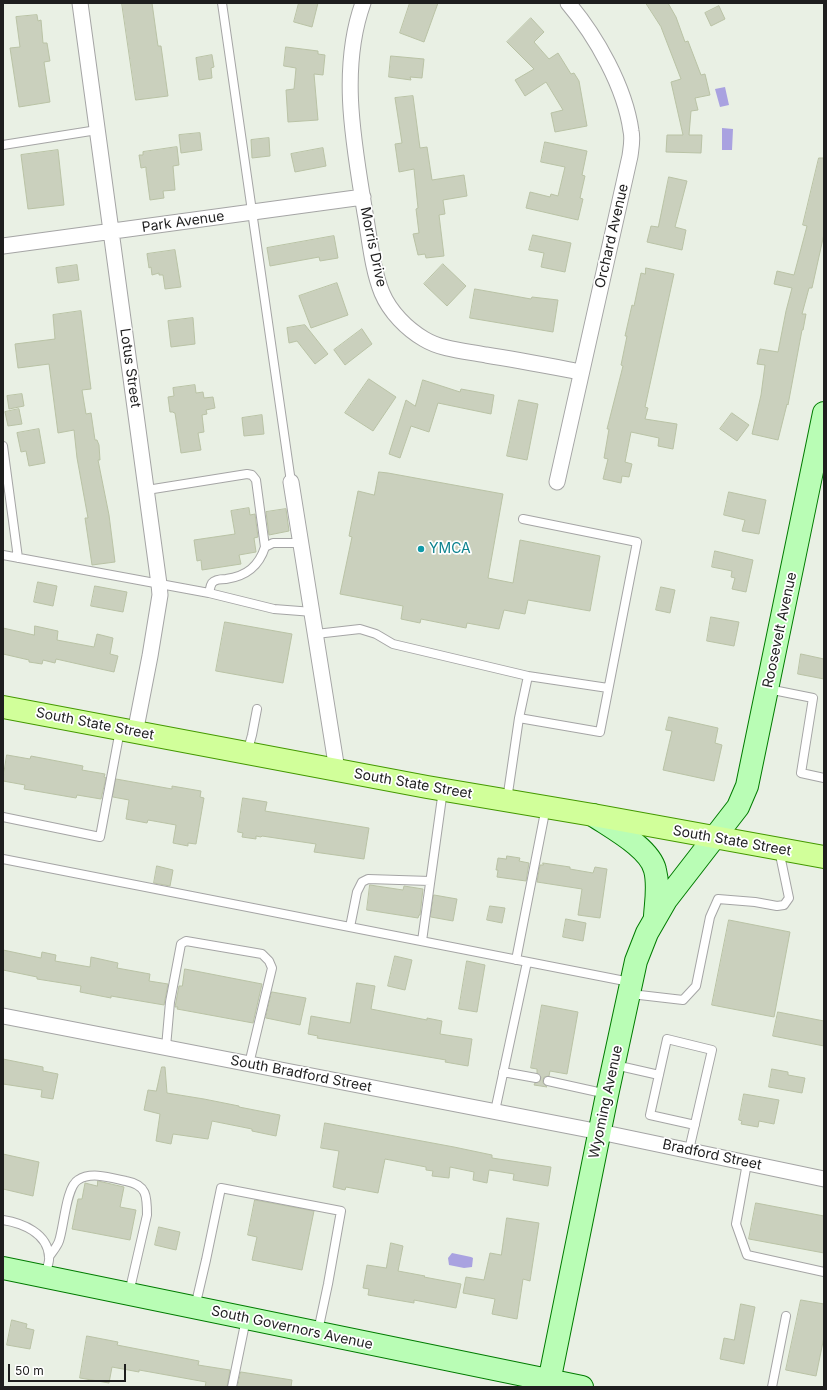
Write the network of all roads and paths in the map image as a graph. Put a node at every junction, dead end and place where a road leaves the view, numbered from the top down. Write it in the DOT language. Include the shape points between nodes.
graph roads {
  1 [pos="80,3"];
  2 [pos="222,3"];
  3 [pos="363,3"];
  4 [pos="568,3"];
  5 [pos="97,130"];
  6 [pos="3,145"];
  7 [pos="363,197"];
  8 [pos="253,212"];
  9 [pos="111,232"];
  10 [pos="3,246"];
  11 [pos="581,372"];
  12 [pos="824,413"];
  13 [pos="3,446"];
  14 [pos="292,482"];
  15 [pos="557,482"];
  16 [pos="147,490"];
  17 [pos="523,519"];
  18 [pos="301,543"];
  19 [pos="265,547"];
  20 [pos="3,555"];
  21 [pos="18,558"];
  22 [pos="159,584"];
  23 [pos="209,592"];
  24 [pos="313,612"];
  25 [pos="316,634"];
  26 [pos="528,676"];
  27 [pos="608,688"];
  28 [pos="767,689"];
  29 [pos="3,707"];
  30 [pos="257,709"];
  31 [pos="520,718"];
  32 [pos="127,731"];
  33 [pos="247,753"];
  34 [pos="337,770"];
  35 [pos="824,778"];
  36 [pos="443,790"];
  37 [pos="506,801"];
  38 [pos="546,807"];
  39 [pos="593,815"];
  40 [pos="3,817"];
  41 [pos="713,837"];
  42 [pos="779,849"];
  43 [pos="824,858"];
  44 [pos="3,859"];
  45 [pos="430,881"];
  46 [pos="655,919"];
  47 [pos="350,927"];
  48 [pos="422,941"];
  49 [pos="516,960"];
  50 [pos="527,962"];
  51 [pos="630,988"];
  52 [pos="3,1016"];
  53 [pos="166,1047"];
  54 [pos="249,1064"];
  55 [pos="614,1065"];
  56 [pos="503,1072"];
  57 [pos="659,1075"];
  58 [pos="536,1078"];
  59 [pos="548,1081"];
  60 [pos="608,1095"];
  61 [pos="495,1111"];
  62 [pos="695,1125"];
  63 [pos="600,1132"];
  64 [pos="689,1150"];
  65 [pos="747,1162"];
  66 [pos="824,1179"];
  67 [pos="3,1220"];
  68 [pos="47,1267"];
  69 [pos="3,1268"];
  70 [pos="824,1272"];
  71 [pos="129,1294"];
  72 [pos="195,1307"];
  73 [pos="786,1316"];
  74 [pos="246,1318"];
  75 [pos="318,1333"];
  76 [pos="549,1384"];
  77 [pos="232,1387"];
  78 [pos="582,1387"];
  79 [pos="772,1387"];
  1 -- 5 [label="street, Lotus Street"];
  2 -- 8 [label="lane"];
  3 -- 7 [label="street, Morris Drive" via="353,42 350,77 351,111"];
  4 -- 11 [label="street, Orchard Avenue" via="612,71 626,106 632,133 630,156"];
  5 -- 6 [label="lane"];
  5 -- 9 [label="street, Lotus Street"];
  7 -- 8 [label="street, Park Avenue"];
  7 -- 11 [label="street, Morris Drive" via="374,267 383,294 407,328 426,340 450,348"];
  8 -- 9 [label="street, Park Avenue"];
  8 -- 14 [label="lane"];
  9 -- 10 [label="street, Park Avenue"];
  9 -- 16 [label="street, Lotus Street"];
  11 -- 15 [label="street, Orchard Avenue"];
  12 -- 28 [label="street, Roosevelt Avenue"];
  13 -- 21 [label="lane"];
  14 -- 18 [label="street"];
  16 -- 19 [label="lane" via="252,475 256,480"];
  16 -- 22 [label="street, Lotus Street"];
  17 -- 27 [label="lane" via="637,542"];
  18 -- 19 [label="lane" via="273,543"];
  18 -- 24 [label="street"];
  19 -- 23 [label="lane" via="257,565 246,573 217,580 211,584"];
  20 -- 21 [label="lane"];
  21 -- 22 [label="lane"];
  22 -- 23 [label="lane"];
  22 -- 32 [label="street, Lotus Street" via="160,595 151,649"];
  23 -- 24 [label="lane" via="274,609"];
  24 -- 25 [label="street"];
  25 -- 26 [label="lane" via="360,629 376,634 393,644"];
  25 -- 34 [label="street"];
  26 -- 27 [label="lane"];
  26 -- 31 [label="lane"];
  27 -- 31 [label="lane" via="600,732"];
  28 -- 35 [label="lane" via="813,698 801,773"];
  28 -- 41 [label="street, Roosevelt Avenue" via="747,786 738,807"];
  29 -- 32 [label="main road, South State Street"];
  30 -- 33 [label="lane"];
  31 -- 37 [label="lane"];
  32 -- 33 [label="main road, South State Street"];
  32 -- 40 [label="lane" via="100,837"];
  33 -- 34 [label="main road, South State Street"];
  34 -- 36 [label="main road, South State Street"];
  36 -- 37 [label="main road, South State Street"];
  36 -- 45 [label="lane"];
  37 -- 38 [label="main road, South State Street"];
  38 -- 39 [label="main road, South State Street"];
  38 -- 49 [label="lane"];
  39 -- 41 [label="main road, South State Street"];
  39 -- 46 [label="street" via="644,850 651,860 655,869 657,891"];
  41 -- 42 [label="main road, South State Street"];
  41 -- 46 [label="street, Wyoming Avenue"];
  42 -- 43 [label="main road, South State Street"];
  42 -- 51 [label="lane" via="789,898 784,905 777,906 718,899 710,917 696,986 683,1000"];
  44 -- 47 [label="lane"];
  45 -- 47 [label="lane" via="368,879 362,882 357,892"];
  45 -- 48 [label="lane"];
  46 -- 51 [label="street, Wyoming Avenue" via="641,948"];
  47 -- 48 [label="lane"];
  48 -- 49 [label="lane"];
  49 -- 50 [label="lane"];
  50 -- 51 [label="lane"];
  50 -- 56 [label="lane"];
  51 -- 55 [label="street, Wyoming Avenue"];
  52 -- 53 [label="street, South Bradford Street"];
  53 -- 54 [label="street, South Bradford Street"];
  53 -- 54 [label="lane" via="170,1002 181,944 186,941 262,954 272,968"];
  54 -- 61 [label="street, South Bradford Street"];
  55 -- 57 [label="lane"];
  55 -- 60 [label="street, Wyoming Avenue"];
  56 -- 58 [label="lane"];
  56 -- 61 [label="lane"];
  57 -- 62 [label="lane" via="650,1115"];
  57 -- 62 [label="lane" via="667,1040 712,1050"];
  59 -- 60 [label="lane"];
  60 -- 63 [label="street, Wyoming Avenue"];
  61 -- 63 [label="street, South Bradford Street"];
  62 -- 64 [label="lane"];
  63 -- 64 [label="street, Bradford Street"];
  63 -- 76 [label="street, Wyoming Avenue"];
  64 -- 65 [label="street, Bradford Street"];
  65 -- 66 [label="street, Bradford Street"];
  65 -- 70 [label="lane" via="736,1224 747,1255"];
  67 -- 68 [label="lane" via="28,1227 38,1235 45,1243"];
  68 -- 69 [label="street, South Governors Avenue"];
  68 -- 71 [label="street, South Governors Avenue"];
  68 -- 71 [label="lane" via="59,1241 71,1189 77,1180 87,1176 99,1176 136,1183 145,1191 147,1215"];
  71 -- 72 [label="street, South Governors Avenue"];
  72 -- 74 [label="street, South Governors Avenue"];
  72 -- 75 [label="lane" via="222,1188 340,1211"];
  73 -- 79 [label="lane"];
  74 -- 75 [label="street, South Governors Avenue"];
  74 -- 77 [label="lane"];
  75 -- 76 [label="street, South Governors Avenue"];
  76 -- 78 [label="street, South Governors Avenue"];
}
